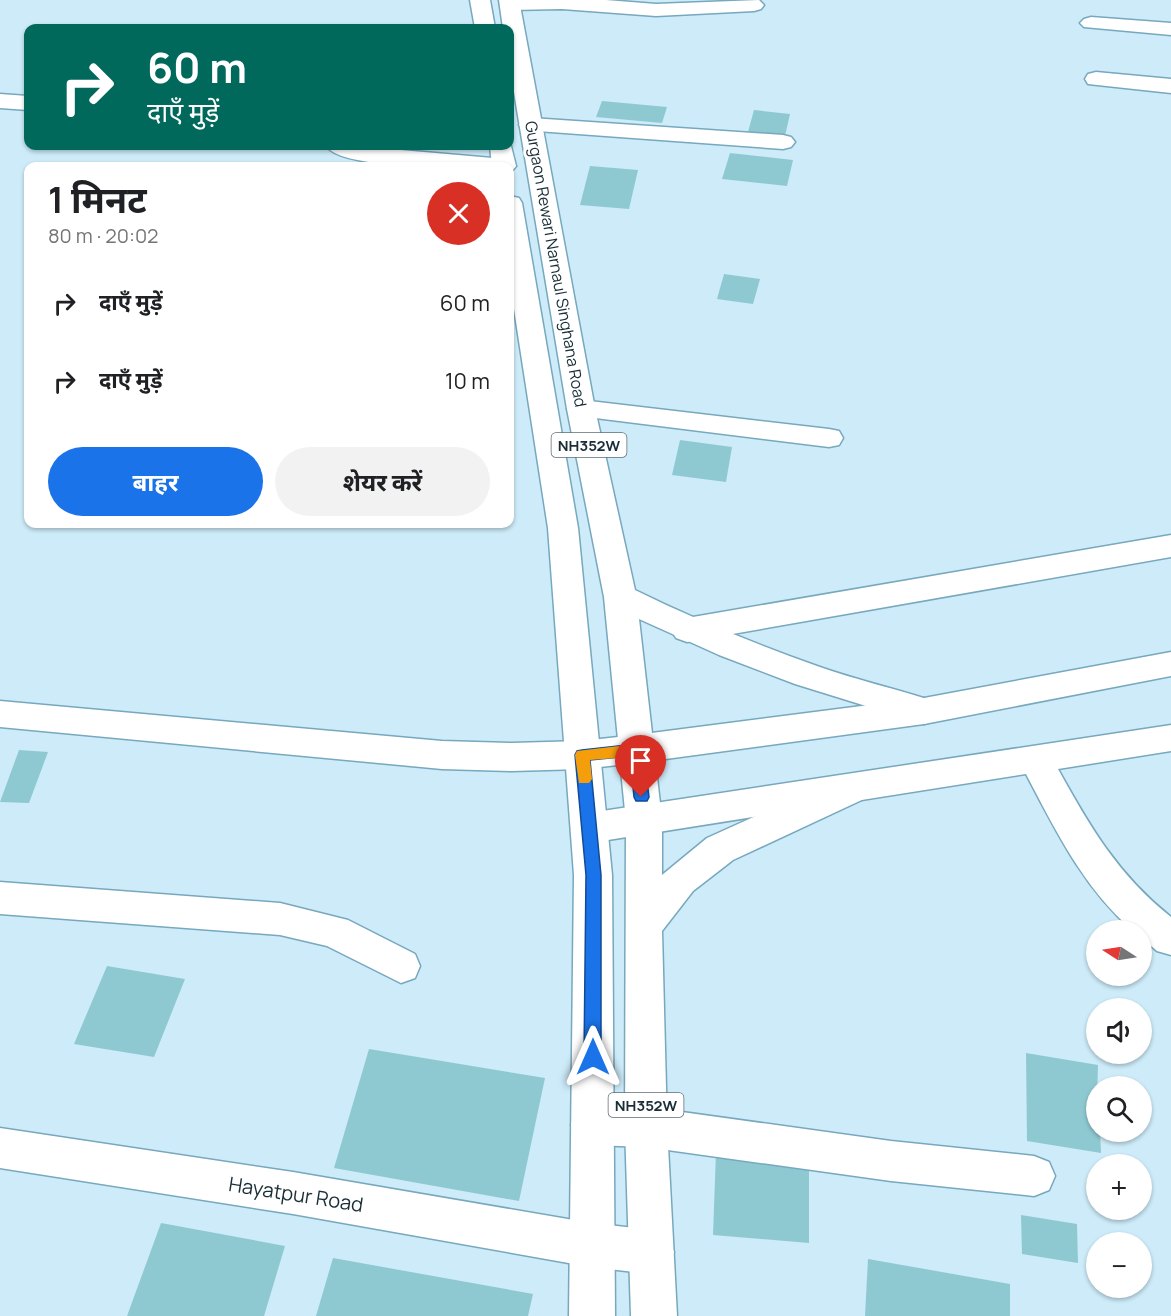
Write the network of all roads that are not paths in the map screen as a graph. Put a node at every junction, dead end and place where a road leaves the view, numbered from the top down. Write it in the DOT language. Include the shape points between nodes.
graph roads {
  1 [pos="480,0"];
  2 [pos="509,2"];
  3 [pos="754,5"];
  4 [pos="1091,23"];
  5 [pos="484,24"];
  6 [pos="513,24"];
  7 [pos="1171,29"];
  8 [pos="514,30"];
  9 [pos="1096,79"];
  10 [pos="1171,86"];
  11 [pos="0,100"];
  12 [pos="24,103"];
  13 [pos="531,125"];
  14 [pos="783,142"];
  15 [pos="346,150"];
  16 [pos="456,162"];
  17 [pos="544,202"];
  18 [pos="514,203"];
  19 [pos="514,228"];
  20 [pos="581,409"];
  21 [pos="830,438"];
  22 [pos="1171,546"];
  23 [pos="620,597"];
  24 [pos="687,630"];
  25 [pos="1171,664"];
  26 [pos="924,711"];
  27 [pos="0,714"];
  28 [pos="1171,738"];
  29 [pos="636,749"];
  30 [pos="582,755"];
  31 [pos="1035,759"];
  32 [pos="852,788"];
  33 [pos="644,821"];
  34 [pos="589,828"];
  35 [pos="0,898"];
  36 [pos="643,927"];
  37 [pos="1171,939"];
  38 [pos="401,966"];
  39 [pos="592,1125"];
  40 [pos="646,1126"];
  41 [pos="0,1148"];
  42 [pos="1034,1176"];
  43 [pos="591,1245"];
  44 [pos="652,1252"];
  45 [pos="592,1316"];
  46 [pos="654,1316"];
  1 -- 5 [label="main road"];
  2 -- 3 [label="main road" via="656,10"];
  2 -- 6 [label="main road, Gurgaon Rewari Narnaul Singhana Road / NH352W"];
  4 -- 7 [label="main road"];
  8 -- 13 [label="main road, Gurgaon Rewari Narnaul Singhana Road / NH352W"];
  9 -- 10 [label="main road"];
  11 -- 12 [label="main road"];
  13 -- 14 [label="main road"];
  13 -- 17 [label="main road, Gurgaon Rewari Narnaul Singhana Road / NH352W"];
  15 -- 16 [label="main road"];
  17 -- 18 [label="main road"];
  17 -- 20 [label="main road, Gurgaon Rewari Narnaul Singhana Road / NH352W"];
  19 -- 30 [label="main road, NH352W" via="563,528"];
  20 -- 21 [label="main road"];
  20 -- 23 [label="main road, Gurgaon Rewari Narnaul Singhana Road / NH352W"];
  22 -- 24 [label="main road"];
  23 -- 24 [label="main road"];
  23 -- 29 [label="main road, Gurgaon Rewari Narnaul Singhana Road / NH352W"];
  24 -- 26 [label="main road" via="810,678"];
  25 -- 26 [label="main road"];
  26 -- 29 [label="main road"];
  27 -- 30 [label="main road" via="442,755"];
  28 -- 31 [label="main road"];
  29 -- 30 [label="main road"];
  29 -- 33 [label="main road, Gurgaon Rewari Narnaul Singhana Road / NH352W"];
  30 -- 34 [label="main road, NH352W"];
  31 -- 32 [label="main road"];
  31 -- 37 [label="main road" via="1085,849 1110,884"];
  32 -- 33 [label="main road"];
  32 -- 36 [label="main road" via="720,849 680,880"];
  33 -- 34 [label="main road"];
  33 -- 36 [label="main road, Gurgaon Rewari Narnaul Singhana Road / NH352W"];
  34 -- 39 [label="main road, NH352W" via="594,875"];
  35 -- 38 [label="main road" via="280,919 335,932"];
  36 -- 40 [label="main road, Gurgaon Rewari Narnaul Singhana Road / NH352W"];
  39 -- 40 [label="main road"];
  39 -- 43 [label="main road, NH352W"];
  40 -- 42 [label="main road" via="891,1161"];
  40 -- 44 [label="main road, Gurgaon Rewari Narnaul Singhana Road / NH352W"];
  41 -- 43 [label="main road, Hayatpur Road" via="293,1193"];
  43 -- 44 [label="main road, Hayatpur Road"];
  43 -- 45 [label="main road, NH352W"];
  44 -- 46 [label="main road, Gurgaon Rewari Narnaul Singhana Road / NH352W"];
}
